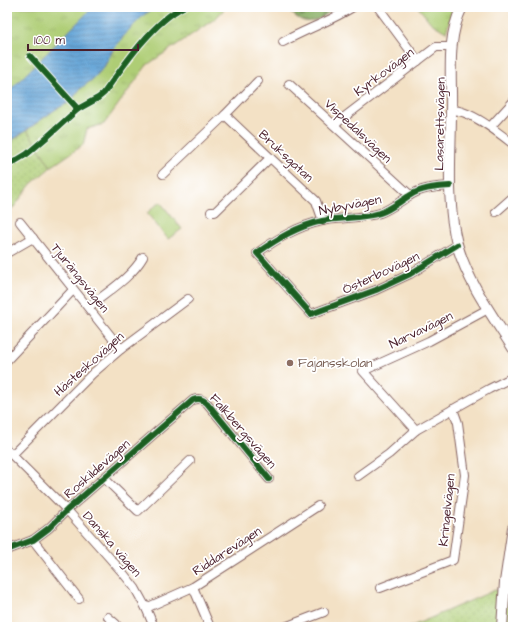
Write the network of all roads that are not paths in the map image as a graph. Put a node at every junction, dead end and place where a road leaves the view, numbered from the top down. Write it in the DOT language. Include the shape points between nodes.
graph roads {
  1 [pos="353,7"];
  2 [pos="378,7"];
  3 [pos="462,7"];
  4 [pos="284,42"];
  5 [pos="452,47"];
  6 [pos="418,61"];
  7 [pos="258,81"];
  8 [pos="289,84"];
  9 [pos="513,102"];
  10 [pos="451,110"];
  11 [pos="225,115"];
  12 [pos="334,125"];
  13 [pos="490,126"];
  14 [pos="513,144"];
  15 [pos="270,158"];
  16 [pos="163,174"];
  17 [pos="450,186"];
  18 [pos="410,195"];
  19 [pos="513,197"];
  20 [pos="211,212"];
  21 [pos="496,212"];
  22 [pos="323,221"];
  23 [pos="20,222"];
  24 [pos="33,238"];
  25 [pos="458,245"];
  26 [pos="7,253"];
  27 [pos="143,257"];
  28 [pos="73,290"];
  29 [pos="188,299"];
  30 [pos="89,307"];
  31 [pos="488,309"];
  32 [pos="311,314"];
  33 [pos="513,348"];
  34 [pos="121,349"];
  35 [pos="7,360"];
  36 [pos="513,378"];
  37 [pos="199,398"];
  38 [pos="453,409"];
  39 [pos="416,430"];
  40 [pos="10,453"];
  41 [pos="190,461"];
  42 [pos="358,476"];
  43 [pos="104,478"];
  44 [pos="269,479"];
  45 [pos="318,506"];
  46 [pos="67,510"];
  47 [pos="513,528"];
  48 [pos="33,540"];
  49 [pos="7,550"];
  50 [pos="193,587"];
  51 [pos="380,588"];
  52 [pos="79,599"];
  53 [pos="146,608"];
  54 [pos="324,612"];
  55 [pos="108,617"];
  56 [pos="117,627"];
  57 [pos="154,627"];
  58 [pos="210,627"];
  59 [pos="285,627"];
  60 [pos="502,627"];
  1 -- 4 [label="street"];
  2 -- 6 [label="street"];
  3 -- 5 [label="street, Lasarettsvägen"];
  5 -- 6 [label="street, Kyrkovägen" via="436,47"];
  5 -- 10 [label="street, Lasarettsvägen"];
  6 -- 12 [label="street, Kyrkovägen"];
  7 -- 11 [label="street"];
  8 -- 12 [label="street, Vispedalsvägen"];
  9 -- 13 [label="street"];
  10 -- 13 [label="street" via="459,110"];
  10 -- 17 [label="street, Lasarettsvägen"];
  11 -- 15 [label="street, Bruksgatan"];
  11 -- 16 [label="street"];
  12 -- 18 [label="street, Vispedalsvägen"];
  13 -- 14 [label="street"];
  15 -- 20 [label="street" via="215,212"];
  15 -- 22 [label="street, Bruksgatan" via="316,201"];
  17 -- 18 [label="street, Nybyvägen" via="431,187"];
  17 -- 25 [label="street, Lasarettsvägen"];
  18 -- 22 [label="street, Nybyvägen" via="381,213"];
  19 -- 21 [label="street"];
  22 -- 32 [label="street, Nybyvägen" via="302,227 277,239 257,253"];
  23 -- 24 [label="street, Tjurängsvägen"];
  24 -- 26 [label="street"];
  24 -- 28 [label="street, Tjurängsvägen"];
  25 -- 31 [label="street, Lasarettsvägen" via="469,276"];
  25 -- 32 [label="street, Österbovägen" via="410,274 376,290"];
  27 -- 30 [label="street" via="131,273"];
  28 -- 30 [label="street, Tjurängsvägen"];
  28 -- 35 [label="street"];
  29 -- 34 [label="street, Hästeskovägen"];
  30 -- 34 [label="street, Tjurängsvägen"];
  31 -- 33 [label="street, Lasarettsvägen"];
  31 -- 39 [label="street, Narvavägen" via="429,341 363,371"];
  34 -- 40 [label="street, Hästeskovägen"];
  36 -- 38 [label="street"];
  37 -- 43 [label="street, Roskildevägen" via="193,400"];
  37 -- 44 [label="street, Falkbergsvägen" via="207,403"];
  38 -- 39 [label="street"];
  38 -- 51 [label="street, Kringelvägen" via="458,423 465,475 454,560"];
  39 -- 42 [label="street" via="389,454"];
  40 -- 46 [label="street, Danska vägen"];
  41 -- 43 [label="street" via="138,511"];
  43 -- 46 [label="street, Roskildevägen"];
  45 -- 50 [label="street, Riddarevägen"];
  46 -- 48 [label="street, Roskildevägen"];
  46 -- 53 [label="street, Danska vägen" via="123,573"];
  47 -- 60 [label="street"];
  48 -- 49 [label="street, Roskildevägen"];
  48 -- 52 [label="street"];
  50 -- 53 [label="street, Riddarevägen"];
  50 -- 58 [label="street"];
  53 -- 57 [label="street, Danska vägen"];
  54 -- 59 [label="street"];
  55 -- 56 [label="street"];
}
